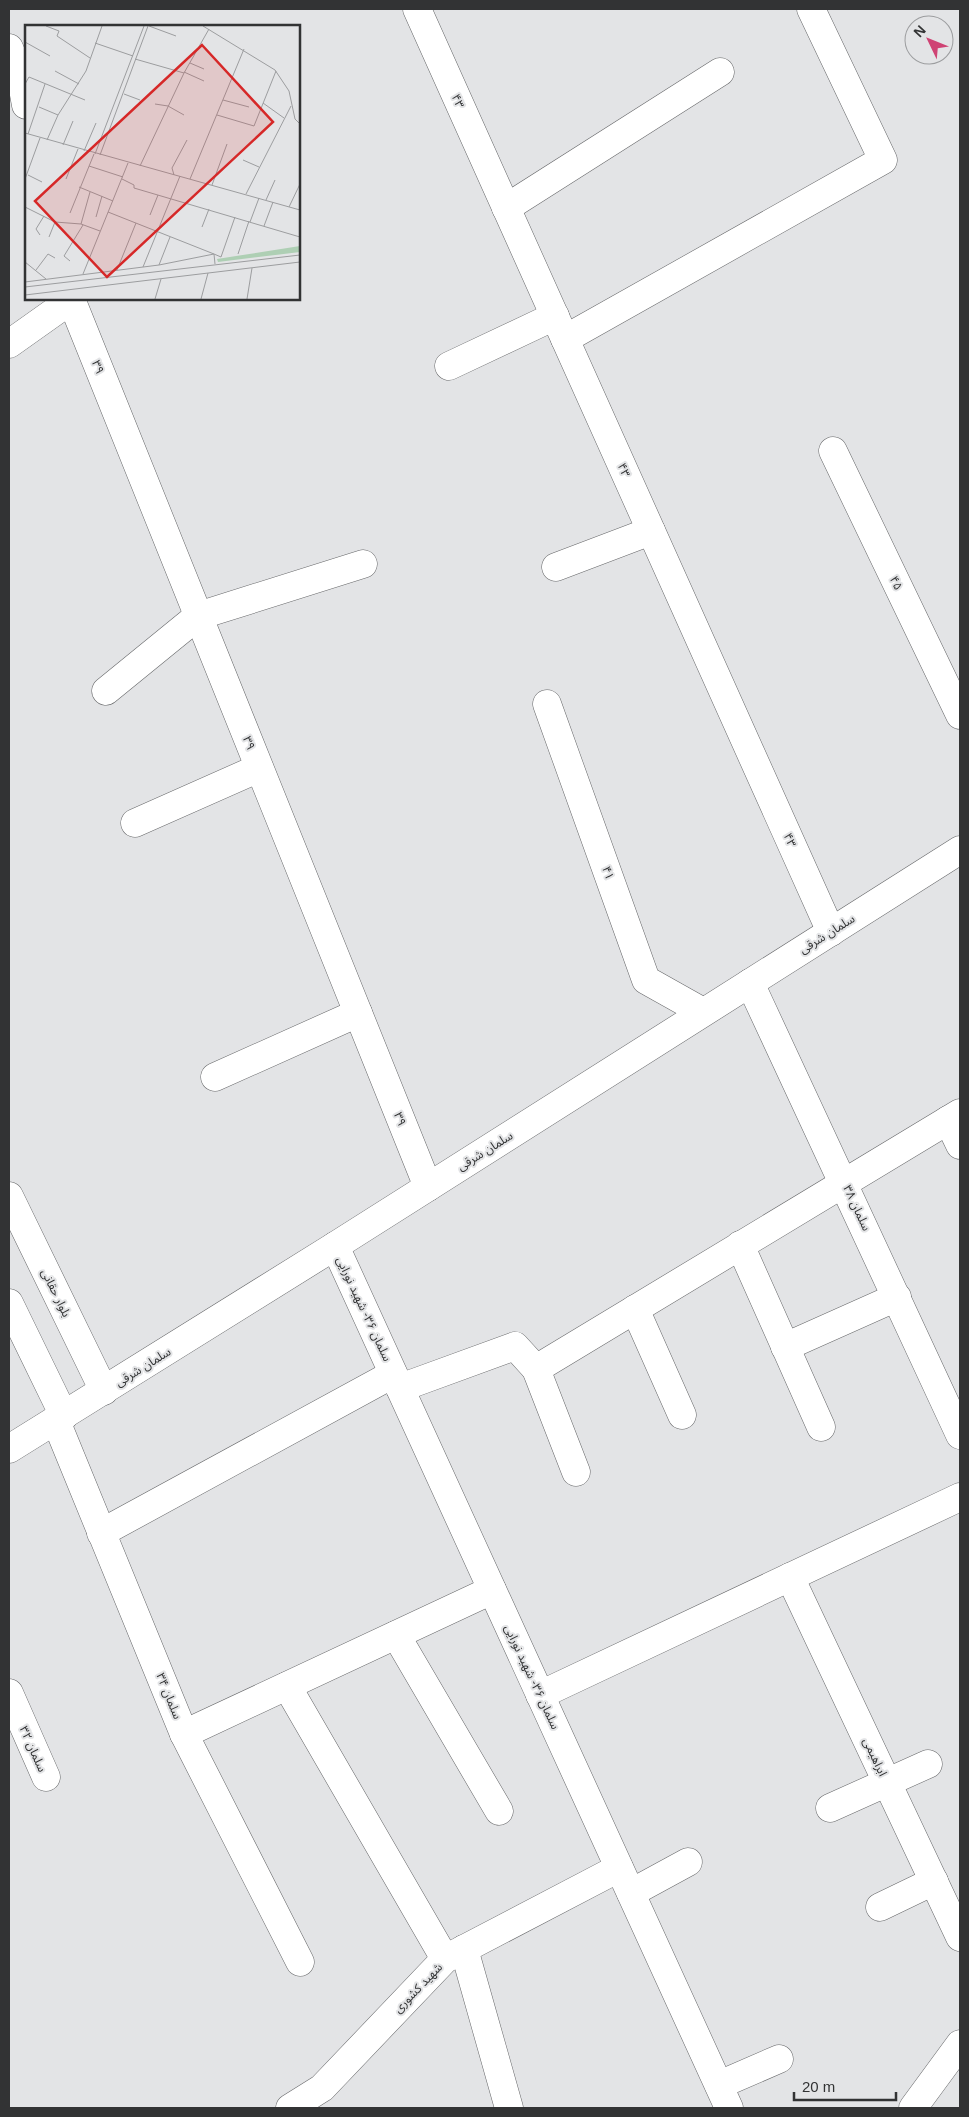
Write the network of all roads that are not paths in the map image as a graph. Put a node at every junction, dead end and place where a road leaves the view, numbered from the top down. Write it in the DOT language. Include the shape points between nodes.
graph roads {
  1 [pos="417,9"];
  2 [pos="811,9"];
  3 [pos="9,48"];
  4 [pos="720,72"];
  5 [pos="25,100"];
  6 [pos="506,208"];
  7 [pos="70,300"];
  8 [pos="71,300"];
  9 [pos="560,327"];
  10 [pos="9,344"];
  11 [pos="449,366"];
  12 [pos="833,451"];
  13 [pos="651,531"];
  14 [pos="362,564"];
  15 [pos="556,567"];
  16 [pos="198,616"];
  17 [pos="106,691"];
  18 [pos="547,704"];
  19 [pos="960,715"];
  20 [pos="259,768"];
  21 [pos="135,823"];
  22 [pos="960,850"];
  23 [pos="831,932"];
  24 [pos="750,983"];
  25 [pos="703,1012"];
  26 [pos="358,1013"];
  27 [pos="215,1077"];
  28 [pos="954,1116"];
  29 [pos="960,1145"];
  30 [pos="844,1182"];
  31 [pos="428,1187"];
  32 [pos="9,1196"];
  33 [pos="740,1245"];
  34 [pos="335,1246"];
  35 [pos="898,1297"];
  36 [pos="9,1302"];
  37 [pos="634,1309"];
  38 [pos="786,1348"];
  39 [pos="536,1369"];
  40 [pos="396,1381"];
  41 [pos="104,1391"];
  42 [pos="682,1415"];
  43 [pos="60,1419"];
  44 [pos="821,1427"];
  45 [pos="960,1435"];
  46 [pos="9,1449"];
  47 [pos="576,1472"];
  48 [pos="960,1497"];
  49 [pos="101,1533"];
  50 [pos="790,1577"];
  51 [pos="492,1590"];
  52 [pos="396,1635"];
  53 [pos="288,1686"];
  54 [pos="9,1694"];
  55 [pos="540,1695"];
  56 [pos="184,1734"];
  57 [pos="928,1764"];
  58 [pos="46,1776"];
  59 [pos="887,1782"];
  60 [pos="830,1808"];
  61 [pos="499,1811"];
  62 [pos="688,1862"];
  63 [pos="619,1868"];
  64 [pos="934,1881"];
  65 [pos="630,1893"];
  66 [pos="880,1908"];
  67 [pos="960,1937"];
  68 [pos="455,1954"];
  69 [pos="300,1962"];
  70 [pos="960,2044"];
  71 [pos="779,2059"];
  72 [pos="724,2096"];
  73 [pos="290,2108"];
  74 [pos="510,2108"];
  75 [pos="913,2108"];
  1 -- 6 [label="street, ۴۳"];
  2 -- 9 [label="street" via="883,160"];
  3 -- 5 [label="street" via="20,74"];
  4 -- 6 [label="street"];
  6 -- 9 [label="street, ۴۳"];
  7 -- 10 [label="street"];
  8 -- 16 [label="street, ۳۹"];
  9 -- 11 [label="street"];
  9 -- 13 [label="street, ۴۳"];
  12 -- 19 [label="street, ۴۵"];
  13 -- 15 [label="street"];
  13 -- 23 [label="street, ۴۳"];
  14 -- 16 [label="street"];
  16 -- 17 [label="street"];
  16 -- 20 [label="street, ۳۹"];
  18 -- 25 [label="street, ۴۱" via="646,980"];
  20 -- 21 [label="street"];
  20 -- 26 [label="street, ۳۹"];
  22 -- 23 [label="street, سلمان شرقی"];
  23 -- 24 [label="street, سلمان شرقی"];
  24 -- 25 [label="street, سلمان شرقی"];
  24 -- 30 [label="street, سلمان ۳۸"];
  25 -- 31 [label="street, سلمان شرقی"];
  26 -- 27 [label="street"];
  26 -- 31 [label="street, ۳۹"];
  28 -- 29 [label="street"];
  28 -- 30 [label="street"];
  30 -- 33 [label="street"];
  30 -- 35 [label="street, سلمان ۳۸"];
  31 -- 34 [label="street, سلمان شرقی"];
  32 -- 41 [label="street, بلوار حقانی"];
  33 -- 37 [label="street"];
  33 -- 38 [label="street"];
  34 -- 40 [label="street, سلمان ۳۶- شهید نورایی"];
  34 -- 41 [label="street, سلمان شرقی"];
  35 -- 38 [label="street"];
  35 -- 45 [label="street, سلمان ۳۸"];
  36 -- 43 [label="street"];
  37 -- 39 [label="street"];
  37 -- 42 [label="street"];
  38 -- 44 [label="street"];
  39 -- 40 [label="street" via="515,1346"];
  39 -- 47 [label="street"];
  40 -- 49 [label="street"];
  40 -- 51 [label="street, سلمان ۳۶- شهید نورایی"];
  41 -- 43 [label="street, سلمان شرقی"];
  43 -- 46 [label="street, سلمان شرقی"];
  43 -- 49 [label="street, سلمان ۳۴"];
  48 -- 50 [label="street"];
  49 -- 56 [label="street, سلمان ۳۴"];
  50 -- 55 [label="street"];
  50 -- 59 [label="street, ابراهیمی"];
  51 -- 52 [label="street"];
  51 -- 55 [label="street, سلمان ۳۶- شهید نورایی"];
  52 -- 53 [label="street"];
  52 -- 61 [label="street"];
  53 -- 56 [label="street"];
  53 -- 68 [label="street"];
  54 -- 58 [label="street, سلمان ۳۲"];
  55 -- 63 [label="street, سلمان ۳۶- شهید نورایی"];
  56 -- 69 [label="street, سلمان ۳۴"];
  57 -- 59 [label="street"];
  59 -- 60 [label="street"];
  59 -- 64 [label="street, ابراهیمی"];
  62 -- 65 [label="street"];
  63 -- 65 [label="street, سلمان ۳۶- شهید نورایی"];
  63 -- 68 [label="street, شهید کشوری"];
  64 -- 66 [label="street"];
  64 -- 67 [label="street, ابراهیمی"];
  65 -- 72 [label="street, سلمان ۳۶- شهید نورایی"];
  68 -- 73 [label="street, شهید کشوری" via="322,2088"];
  68 -- 74 [label="street"];
  70 -- 75 [label="street"];
  71 -- 72 [label="street"];
}
